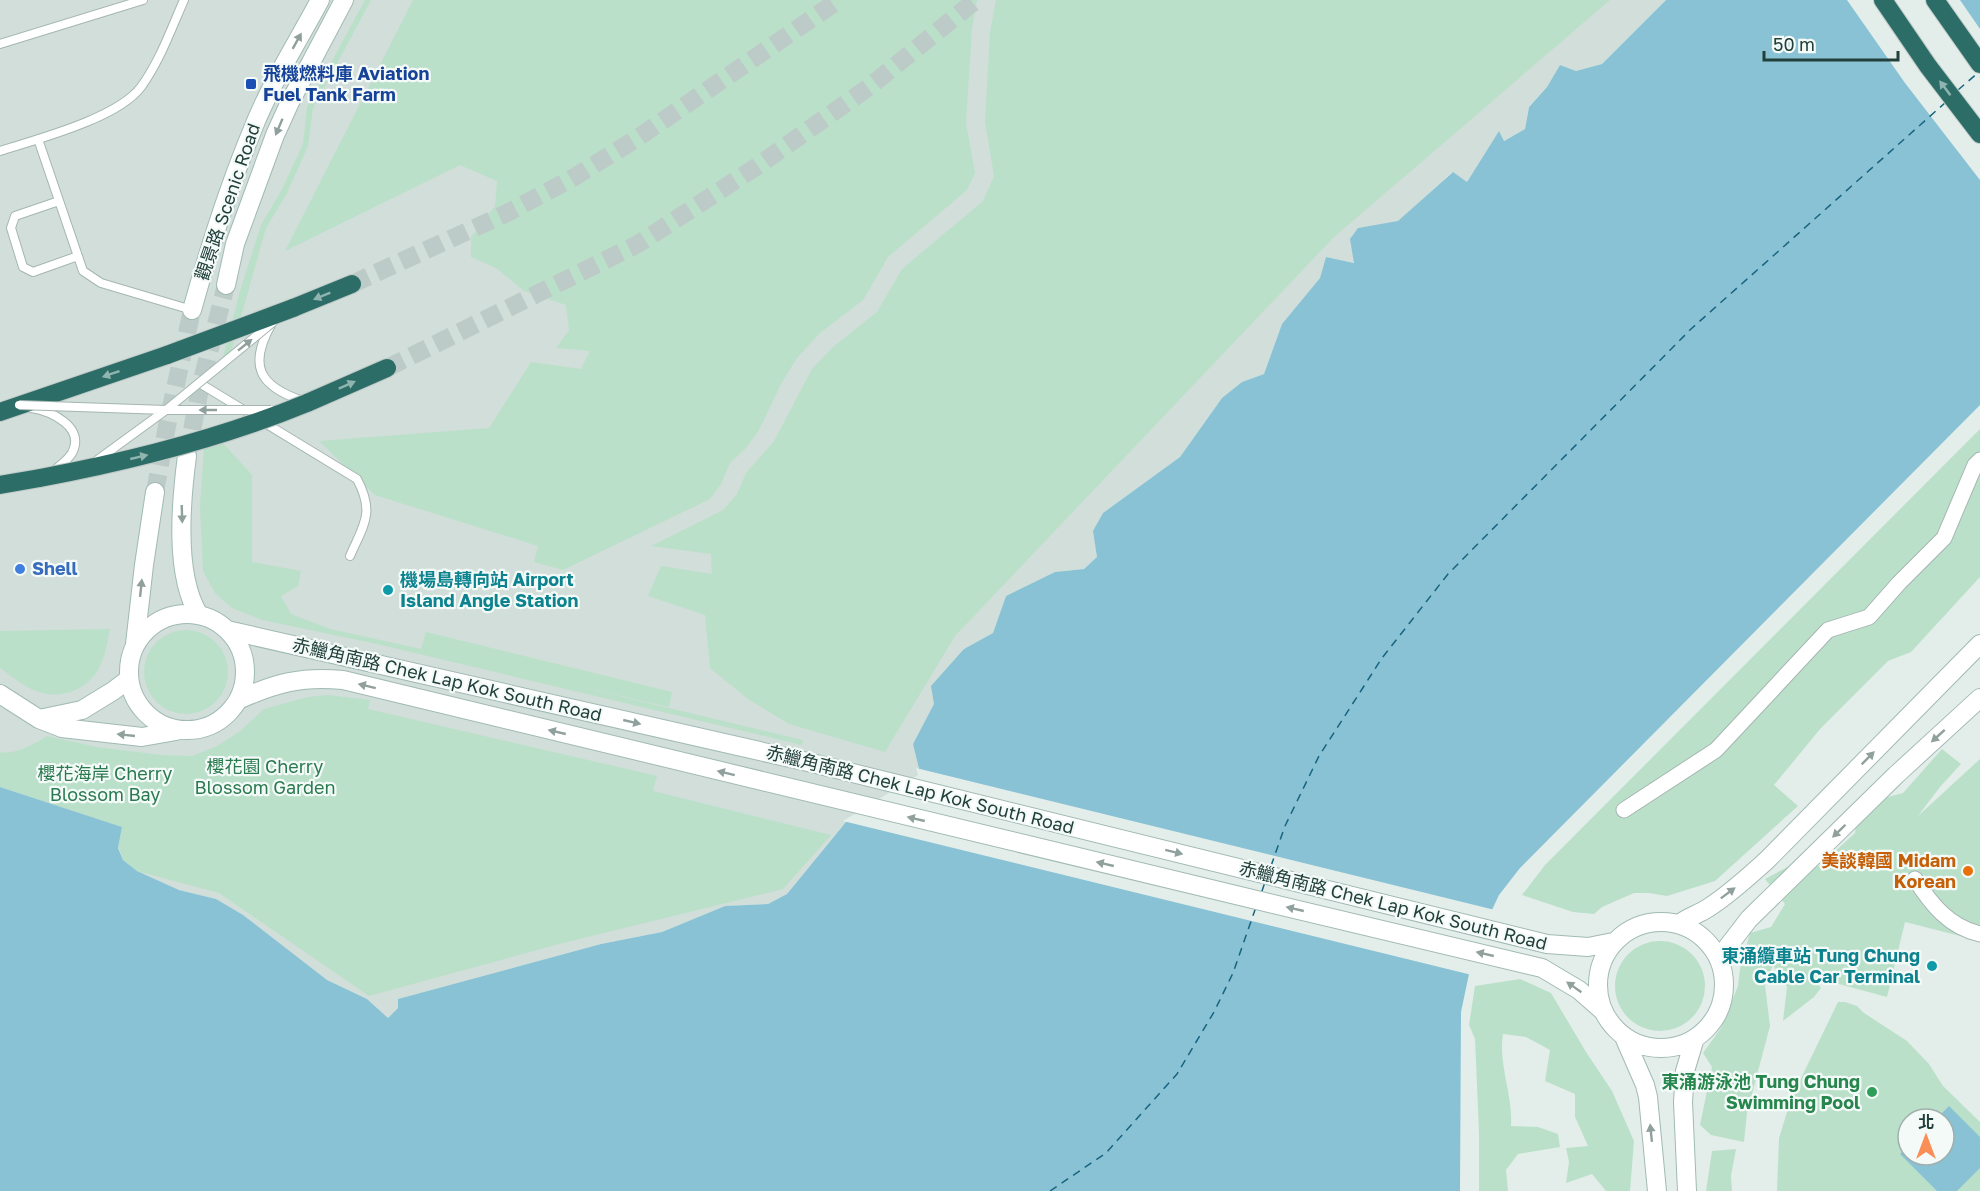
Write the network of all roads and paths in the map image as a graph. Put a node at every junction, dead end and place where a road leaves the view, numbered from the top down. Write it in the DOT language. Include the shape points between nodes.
graph roads {
  1 [pos="143,0"];
  2 [pos="184,0"];
  3 [pos="320,0"];
  4 [pos="344,0"];
  5 [pos="1883,0"];
  6 [pos="1935,0"];
  7 [pos="0,44"];
  8 [pos="1980,64"];
  9 [pos="1980,134"];
  10 [pos="38,139"];
  11 [pos="0,151"];
  12 [pos="60,201"];
  13 [pos="78,256"];
  14 [pos="352,284"];
  15 [pos="226,285"];
  16 [pos="293,308"];
  17 [pos="192,310"];
  18 [pos="272,323"];
  19 [pos="387,368"];
  20 [pos="201,384"];
  21 [pos="307,403"];
  22 [pos="20,405"];
  23 [pos="166,410"];
  24 [pos="288,411"];
  25 [pos="0,412"];
  26 [pos="187,456"];
  27 [pos="1980,460"];
  28 [pos="83,470"];
  29 [pos="40,478"];
  30 [pos="0,485"];
  31 [pos="155,492"];
  32 [pos="350,556"];
  33 [pos="199,615"];
  34 [pos="227,630"];
  35 [pos="1980,644"];
  36 [pos="135,646"];
  37 [pos="129,679"];
  38 [pos="0,694"];
  39 [pos="1980,698"];
  40 [pos="238,700"];
  41 [pos="39,718"];
  42 [pos="184,730"];
  43 [pos="1624,810"];
  44 [pos="1915,879"];
  45 [pos="1679,924"];
  46 [pos="1980,934"];
  47 [pos="1613,942"];
  48 [pos="1719,958"];
  49 [pos="1603,1011"];
  50 [pos="1624,1037"];
  51 [pos="1695,1038"];
  52 [pos="1657,1191"];
  53 [pos="1687,1191"];
  1 -- 7 [label="lane"];
  2 -- 10 [label="lane" via="140,89 115,109"];
  17 -- 3 [label="main road, 觀景路 Scenic Road, one-way" via="213,235 252,130"];
  4 -- 15 [label="main road, 觀景路 Scenic Road, one-way" via="275,135 236,244"];
  9 -- 5 [label="highway, one-way"];
  6 -- 8 [label="highway"];
  10 -- 11 [label="lane"];
  10 -- 12 [label="lane"];
  12 -- 13 [label="lane"];
  12 -- 13 [label="lane" via="15,216 11,228 23,267 33,272"];
  13 -- 17 [label="lane" via="83,271 101,283"];
  14 -- 16 [label="highway, one-way"];
  16 -- 18 [label="lane, bridge"];
  16 -- 22 [label="highway, one-way, bridge"];
  18 -- 21 [label="lane, bridge" via="260,353 262,376 268,384"];
  23 -- 18 [label="lane, one-way, bridge"];
  21 -- 19 [label="highway, one-way"];
  20 -- 32 [label="lane" via="357,479 365,497 367,517"];
  21 -- 24 [label="highway, bridge"];
  22 -- 23 [label="lane, bridge"];
  22 -- 25 [label="highway"];
  22 -- 29 [label="lane, bridge" via="54,414 73,433 72,453"];
  24 -- 23 [label="lane, one-way, bridge"];
  23 -- 28 [label="lane, bridge"];
  28 -- 24 [label="highway, one-way, bridge" via="217,435"];
  26 -- 33 [label="main road, one-way" via="182,499 184,576"];
  27 -- 43 [label="street" via="1944,538 1869,617 1828,630 1716,750"];
  28 -- 29 [label="highway, bridge"];
  29 -- 30 [label="highway"];
  36 -- 31 [label="main road, one-way"];
  33 -- 34 [label="main road"];
  33 -- 36 [label="main road" via="183,614 157,622"];
  34 -- 40 [label="main road" via="239,645 245,663"];
  34 -- 47 [label="main road, 赤鱲角南路 Chek Lap Kok South Road, one-way" via="812,763 1547,944 1588,947"];
  45 -- 35 [label="main road, one-way" via="1730,893 1767,860"];
  36 -- 37 [label="main road"];
  37 -- 41 [label="main road" via="82,710"];
  37 -- 42 [label="main road" via="142,709 151,718"];
  38 -- 41 [label="main road"];
  39 -- 48 [label="main road, one-way" via="1749,919"];
  40 -- 42 [label="main road" via="215,723"];
  49 -- 40 [label="main road, 赤鱲角南路 Chek Lap Kok South Road, one-way" via="1579,990 1542,968 343,680 291,681"];
  42 -- 41 [label="main road, one-way" via="142,737 62,728"];
  44 -- 46 [label="street" via="1930,903 1951,922"];
  45 -- 47 [label="main road" via="1640,924"];
  45 -- 48 [label="main road" via="1702,936"];
  47 -- 49 [label="main road" via="1599,969 1598,997"];
  48 -- 51 [label="main road" via="1725,980 1722,1002 1712,1023"];
  49 -- 50 [label="main road"];
  50 -- 51 [label="main road" via="1660,1048 1678,1046"];
  52 -- 50 [label="main road, one-way" via="1648,1097"];
  51 -- 53 [label="main road" via="1685,1071 1683,1102"];
}
